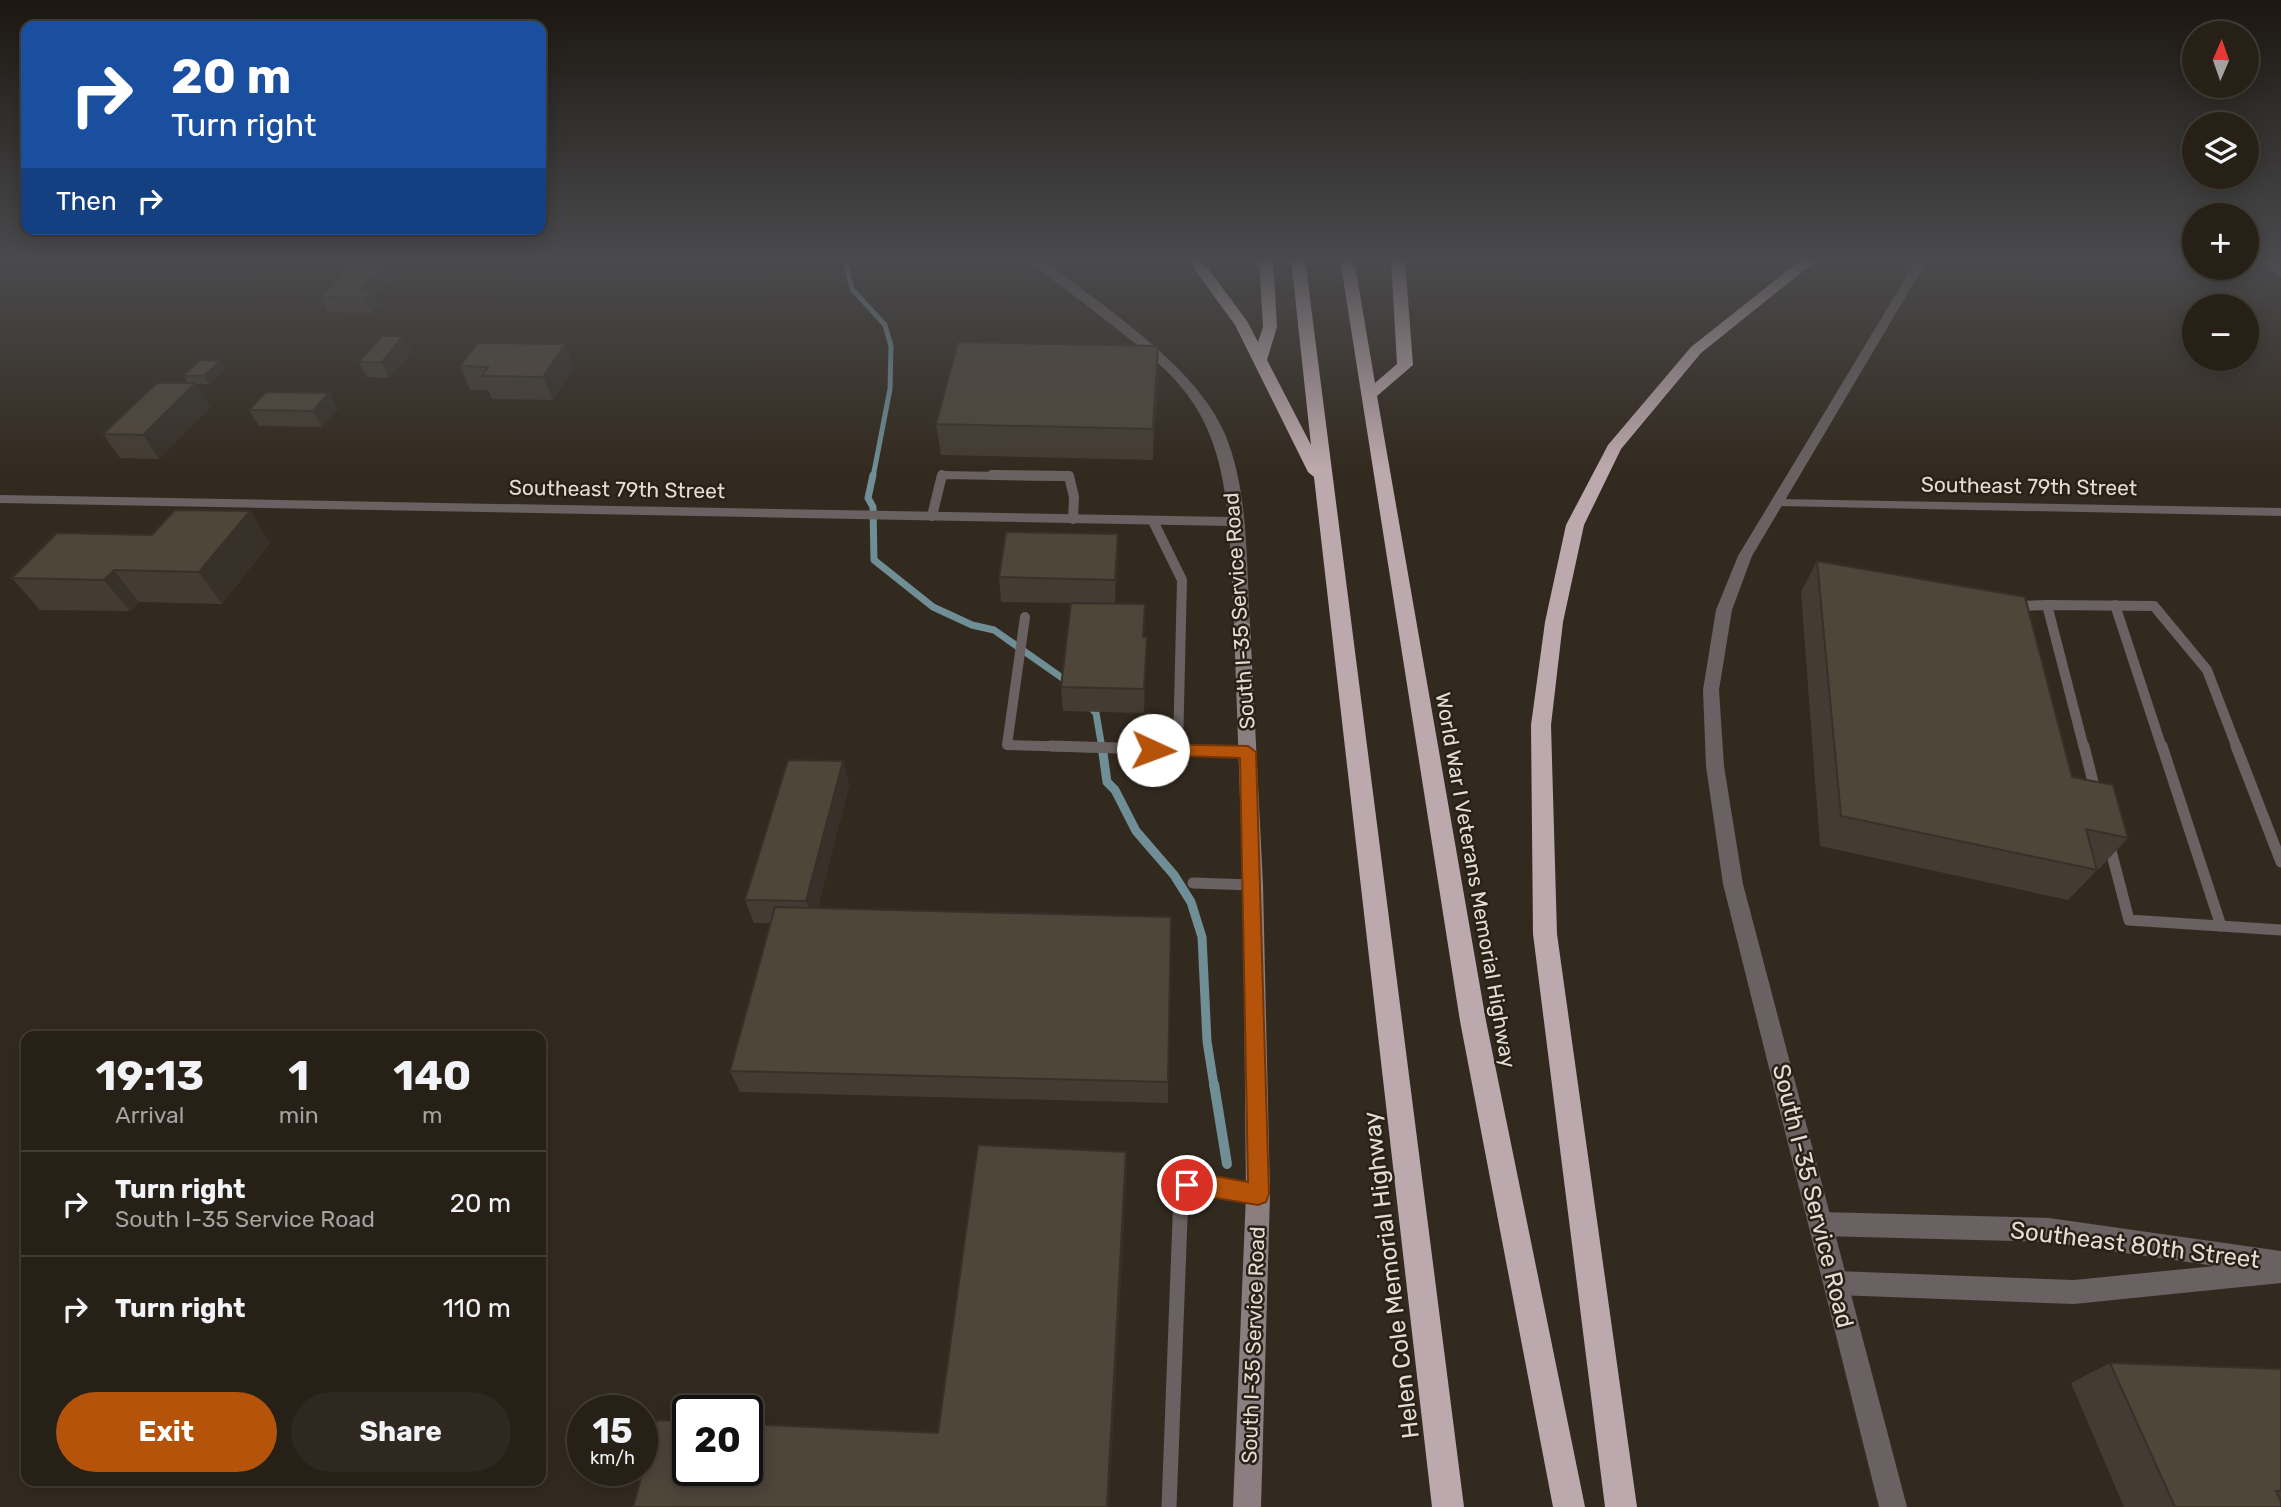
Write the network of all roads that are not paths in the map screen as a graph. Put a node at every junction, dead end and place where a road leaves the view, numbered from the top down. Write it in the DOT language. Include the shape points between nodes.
graph roads {
  1 [pos="1120,329"];
  2 [pos="1245,329"];
  3 [pos="1269,329"];
  4 [pos="1306,329"];
  5 [pos="1360,329"];
  6 [pos="1403,329"];
  7 [pos="1722,329"];
  8 [pos="1881,329"];
  9 [pos="1261,360"];
  10 [pos="1371,394"];
  11 [pos="1323,487"];
  12 [pos="0,499"];
  13 [pos="1777,502"];
  14 [pos="2281,512"];
  15 [pos="932,516"];
  16 [pos="1073,519"];
  17 [pos="1153,521"];
  18 [pos="1234,522"];
  19 [pos="2047,605"];
  20 [pos="2115,605"];
  21 [pos="2000,606"];
  22 [pos="1025,617"];
  23 [pos="1242,624"];
  24 [pos="1178,750"];
  25 [pos="1248,752"];
  26 [pos="2098,802"];
  27 [pos="2105,828"];
  28 [pos="2281,862"];
  29 [pos="1193,883"];
  30 [pos="1253,885"];
  31 [pos="2221,926"];
  32 [pos="2281,930"];
  33 [pos="1258,1194"];
  34 [pos="1821,1224"];
  35 [pos="2281,1263"];
  36 [pos="2281,1271"];
  37 [pos="1836,1283"];
  38 [pos="1169,1507"];
  39 [pos="1247,1507"];
  40 [pos="1448,1507"];
  41 [pos="1569,1507"];
  42 [pos="1621,1507"];
  43 [pos="1893,1507"];
  1 -- 18 [label="street, South I-35 Service Road" via="1187,383 1218,435 1227,464"];
  2 -- 9 [label="highway"];
  3 -- 9 [label="highway"];
  4 -- 11 [label="highway"];
  5 -- 10 [label="highway, World War I Veterans Memorial Highway"];
  6 -- 10 [label="highway" via="1405,365"];
  7 -- 42 [label="highway" via="1696,350 1614,448 1575,525 1554,622 1541,725 1545,934"];
  8 -- 13 [label="street, South I-35 Service Road"];
  9 -- 11 [label="highway"];
  10 -- 41 [label="highway, World War I Veterans Memorial Highway" via="1473,1021"];
  11 -- 40 [label="highway, Helen Cole Memorial Highway"];
  12 -- 15 [label="street, Southeast 79th Street"];
  13 -- 14 [label="street, Southeast 79th Street"];
  13 -- 34 [label="street, South I-35 Service Road" via="1745,556 1724,610 1711,690 1715,766 1733,884"];
  15 -- 16 [label="street, Southeast 79th Street"];
  15 -- 16 [label="lane" via="942,475 1069,476"];
  16 -- 17 [label="street, Southeast 79th Street"];
  17 -- 18 [label="street, Southeast 79th Street"];
  17 -- 24 [label="lane" via="1182,580"];
  18 -- 23 [label="street, South I-35 Service Road"];
  19 -- 20 [label="lane"];
  19 -- 21 [label="lane"];
  19 -- 26 [label="lane"];
  20 -- 28 [label="lane" via="2154,606 2207,670"];
  20 -- 31 [label="lane"];
  22 -- 24 [label="lane" via="1007,746"];
  23 -- 25 [label="main road, South I-35 Service Road"];
  24 -- 25 [label="lane"];
  25 -- 30 [label="main road, South I-35 Service Road"];
  27 -- 31 [label="lane" via="2129,920"];
  29 -- 30 [label="lane"];
  30 -- 33 [label="main road, South I-35 Service Road"];
  31 -- 32 [label="lane"];
  33 -- 38 [label="lane" via="1198,1183 1187,1185 1181,1193"];
  33 -- 39 [label="main road, South I-35 Service Road"];
  34 -- 35 [label="street, Southeast 80th Street" via="2049,1230"];
  34 -- 37 [label="street, South I-35 Service Road"];
  36 -- 37 [label="street, Southeast 80th Street" via="2074,1292"];
  37 -- 43 [label="street, South I-35 Service Road"];
}
